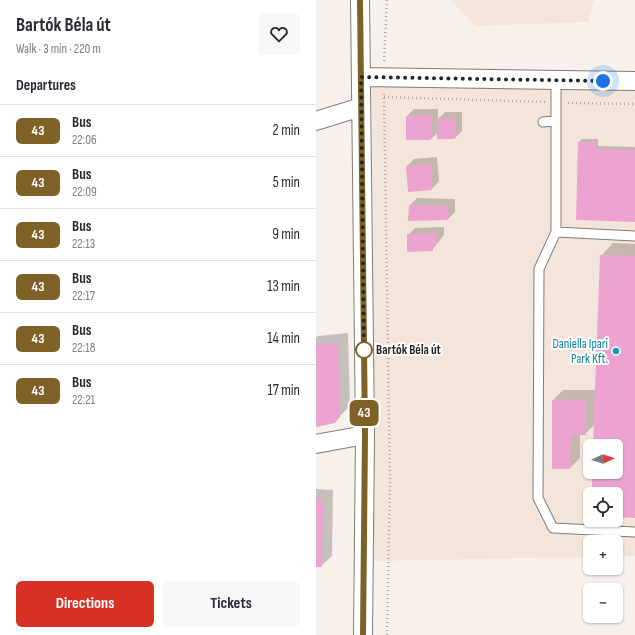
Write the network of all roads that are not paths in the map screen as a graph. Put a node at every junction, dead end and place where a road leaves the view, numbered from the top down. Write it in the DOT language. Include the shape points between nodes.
graph roads {
  1 [pos="360,0"];
  2 [pos="361,77"];
  3 [pos="556,80"];
  4 [pos="635,81"];
  5 [pos="361,106"];
  6 [pos="316,120"];
  7 [pos="555,121"];
  8 [pos="543,122"];
  9 [pos="556,232"];
  10 [pos="635,236"];
  11 [pos="365,435"];
  12 [pos="316,444"];
  13 [pos="635,532"];
  14 [pos="364,635"];
  1 -- 2 [label="street"];
  2 -- 3 [label="street"];
  2 -- 5 [label="street"];
  3 -- 4 [label="street"];
  3 -- 7 [label="lane"];
  5 -- 6 [label="street"];
  5 -- 11 [label="street"];
  7 -- 8 [label="lane"];
  7 -- 9 [label="lane"];
  9 -- 10 [label="lane"];
  9 -- 13 [label="lane" via="539,269 538,498 553,528"];
  11 -- 12 [label="street"];
  11 -- 14 [label="street"];
}
